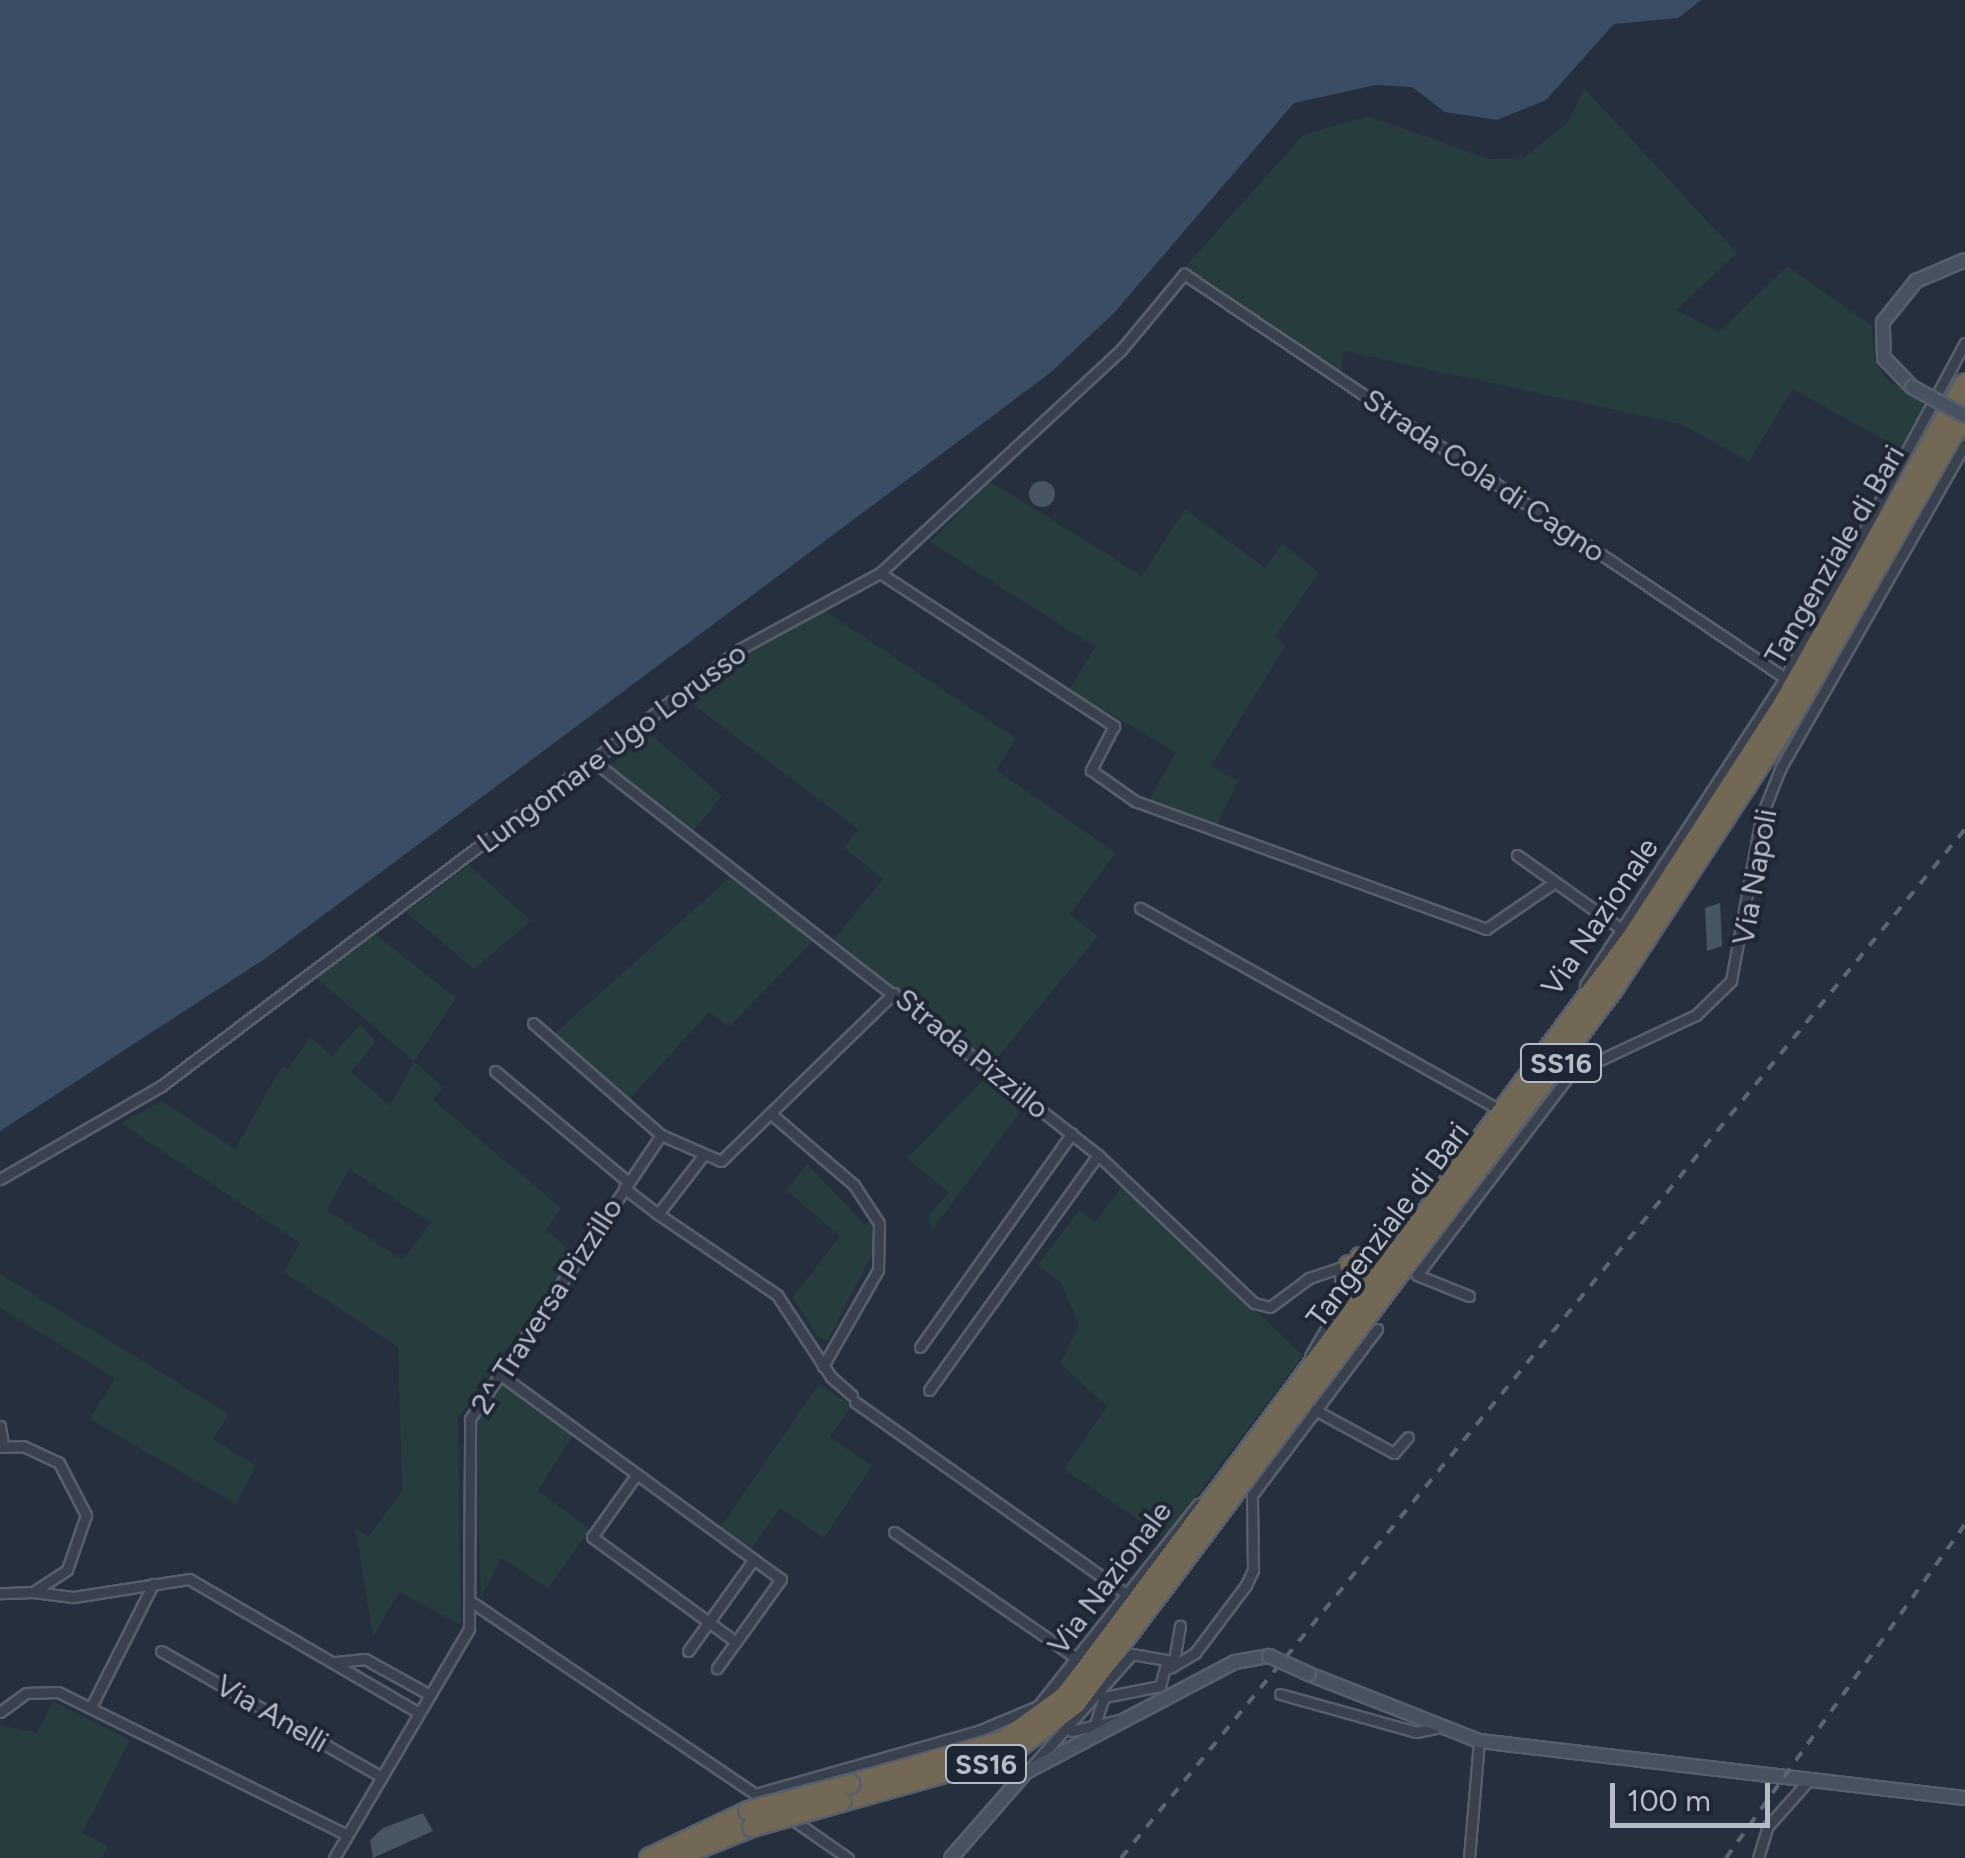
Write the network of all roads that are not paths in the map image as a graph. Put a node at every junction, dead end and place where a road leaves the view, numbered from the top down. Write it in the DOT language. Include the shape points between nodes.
graph roads {
  1 [pos="1965,260"];
  2 [pos="1184,274"];
  3 [pos="1965,343"];
  4 [pos="1965,383"];
  5 [pos="1965,415"];
  6 [pos="1965,445"];
  7 [pos="880,573"];
  8 [pos="1785,678"];
  9 [pos="597,764"];
  10 [pos="1517,855"];
  11 [pos="1554,882"];
  12 [pos="1140,908"];
  13 [pos="1624,932"];
  14 [pos="894,992"];
  15 [pos="532,1023"];
  16 [pos="496,1071"];
  17 [pos="1497,1108"];
  18 [pos="770,1113"];
  19 [pos="1072,1134"];
  20 [pos="662,1135"];
  21 [pos="1098,1154"];
  22 [pos="702,1157"];
  23 [pos="0,1179"];
  24 [pos="626,1185"];
  25 [pos="658,1214"];
  26 [pos="1414,1237"];
  27 [pos="1349,1263"];
  28 [pos="1469,1296"];
  29 [pos="1376,1329"];
  30 [pos="920,1347"];
  31 [pos="823,1366"];
  32 [pos="1315,1368"];
  33 [pos="498,1373"];
  34 [pos="929,1390"];
  35 [pos="1315,1410"];
  36 [pos="0,1426"];
  37 [pos="1408,1437"];
  38 [pos="2,1446"];
  39 [pos="637,1474"];
  40 [pos="894,1532"];
  41 [pos="754,1559"];
  42 [pos="152,1584"];
  43 [pos="33,1592"];
  44 [pos="0,1594"];
  45 [pos="1128,1595"];
  46 [pos="473,1603"];
  47 [pos="708,1622"];
  48 [pos="1180,1626"];
  49 [pos="736,1642"];
  50 [pos="161,1651"];
  51 [pos="688,1651"];
  52 [pos="1079,1660"];
  53 [pos="336,1662"];
  54 [pos="1172,1667"];
  55 [pos="717,1668"];
  56 [pos="1280,1694"];
  57 [pos="430,1695"];
  58 [pos="91,1708"];
  59 [pos="1101,1708"];
  60 [pos="0,1712"];
  61 [pos="419,1714"];
  62 [pos="1132,1718"];
  63 [pos="1112,1721"];
  64 [pos="1436,1728"];
  65 [pos="1068,1732"];
  66 [pos="1093,1732"];
  67 [pos="1478,1742"];
  68 [pos="1074,1746"];
  69 [pos="1026,1772"];
  70 [pos="382,1777"];
  71 [pos="1808,1781"];
  72 [pos="846,1793"];
  73 [pos="1965,1798"];
  74 [pos="751,1810"];
  75 [pos="347,1835"];
  76 [pos="334,1858"];
  77 [pos="649,1858"];
  78 [pos="675,1858"];
  79 [pos="848,1858"];
  80 [pos="952,1858"];
  81 [pos="1469,1858"];
  82 [pos="1758,1858"];
  1 -- 5 [label="street, bridge" via="1916,281 1883,322 1884,358 1912,387"];
  2 -- 7 [label="street, Lungomare Ugo Lorusso" via="1120,350"];
  2 -- 8 [label="street, Strada Cola di Cagno"];
  3 -- 8 [label="street, Via Nazionale"];
  4 -- 26 [label="highway, Tangenziale di Bari / SS16" via="1724,798 1554,1052"];
  5 -- 72 [label="highway, Tangenziale di Bari / SS16" via="1792,716 1614,988 1076,1704 1009,1755"];
  6 -- 28 [label="street, Via Napoli" via="1780,767 1761,816 1731,982 1696,1014 1570,1074 1417,1275"];
  7 -- 9 [label="street, Lungomare Ugo Lorusso" via="740,649"];
  7 -- 11 [label="street" via="1114,726 1092,770 1135,800 1486,929"];
  8 -- 13 [label="street, Via Nazionale"];
  9 -- 14 [label="street, Strada Pizzillo"];
  9 -- 23 [label="street, Lungomare Ugo Lorusso" via="262,1004 161,1086"];
  10 -- 11 [label="street"];
  11 -- 13 [label="street"];
  12 -- 17 [label="street"];
  13 -- 17 [label="street, Via Nazionale"];
  14 -- 18 [label="street"];
  14 -- 19 [label="street, Strada Pizzillo"];
  15 -- 20 [label="street"];
  16 -- 24 [label="street"];
  17 -- 27 [label="street, Via Nazionale" via="1408,1222"];
  18 -- 22 [label="street" via="721,1161"];
  18 -- 31 [label="street" via="864,1196 879,1223 878,1270"];
  19 -- 21 [label="street, Strada Pizzillo"];
  19 -- 30 [label="street"];
  20 -- 22 [label="street"];
  20 -- 24 [label="street, 2^ Traversa Pizzillo"];
  21 -- 27 [label="street, Strada Pizzillo" via="1254,1303 1270,1307 1309,1278"];
  21 -- 34 [label="street"];
  22 -- 25 [label="street, 2^ Traversa Pizzillo"];
  24 -- 25 [label="street, 2^ Traversa Pizzillo"];
  24 -- 33 [label="street, 2^ Traversa Pizzillo"];
  25 -- 31 [label="street" via="777,1295"];
  26 -- 27 [label="highway" via="1382,1264"];
  26 -- 32 [label="highway, Tangenziale di Bari / SS16"];
  27 -- 32 [label="highway" via="1365,1284"];
  27 -- 45 [label="street, Via Nazionale" via="1342,1301 1310,1356"];
  29 -- 35 [label="street"];
  31 -- 45 [label="street" via="854,1398"];
  32 -- 72 [label="highway, Tangenziale di Bari / SS16" via="1090,1666 1037,1722 960,1758"];
  33 -- 39 [label="street"];
  33 -- 46 [label="street, 2^ Traversa Pizzillo" via="468,1436"];
  35 -- 37 [label="street" via="1394,1453"];
  35 -- 54 [label="street" via="1252,1494 1253,1570 1246,1584 1195,1654"];
  36 -- 38 [label="street"];
  38 -- 43 [label="street" via="42,1452 82,1495 78,1554"];
  39 -- 41 [label="street"];
  39 -- 47 [label="street" via="592,1537"];
  40 -- 52 [label="street"];
  41 -- 47 [label="street"];
  41 -- 49 [label="street" via="781,1579"];
  42 -- 43 [label="street" via="73,1598"];
  42 -- 53 [label="street" via="189,1579"];
  42 -- 58 [label="street"];
  43 -- 44 [label="street"];
  45 -- 52 [label="street, Via Nazionale"];
  46 -- 57 [label="street" via="469,1629"];
  46 -- 74 [label="street"];
  47 -- 49 [label="street"];
  47 -- 51 [label="street"];
  48 -- 54 [label="street"];
  49 -- 55 [label="street"];
  50 -- 70 [label="street, Via Anelli"];
  52 -- 74 [label="street, Via Nazionale" via="1038,1706 1015,1718"];
  53 -- 57 [label="street" via="366,1659"];
  53 -- 61 [label="street"];
  54 -- 59 [label="street" via="1160,1686 1109,1692"];
  54 -- 65 [label="street" via="1160,1655 1132,1654"];
  56 -- 64 [label="street" via="1416,1732"];
  57 -- 61 [label="street"];
  58 -- 60 [label="street" via="44,1690"];
  58 -- 75 [label="street"];
  59 -- 63 [label="street"];
  59 -- 66 [label="street"];
  61 -- 70 [label="street"];
  62 -- 63 [label="street"];
  62 -- 64 [label="street, bridge" via="1236,1662 1269,1656"];
  62 -- 66 [label="street"];
  63 -- 66 [label="street"];
  64 -- 67 [label="street"];
  65 -- 66 [label="street"];
  65 -- 68 [label="street"];
  65 -- 69 [label="street"];
  66 -- 68 [label="street"];
  67 -- 71 [label="street"];
  67 -- 81 [label="street"];
  68 -- 69 [label="street"];
  69 -- 80 [label="street"];
  70 -- 75 [label="street"];
  71 -- 73 [label="street"];
  71 -- 82 [label="street" via="1768,1826"];
  72 -- 74 [label="highway, Tangenziale di Bari / SS16, bridge"];
  74 -- 77 [label="highway, Tangenziale di Bari / SS16"];
  74 -- 78 [label="highway, Tangenziale di Bari / SS16"];
  74 -- 79 [label="street"];
  75 -- 76 [label="street"];
}
